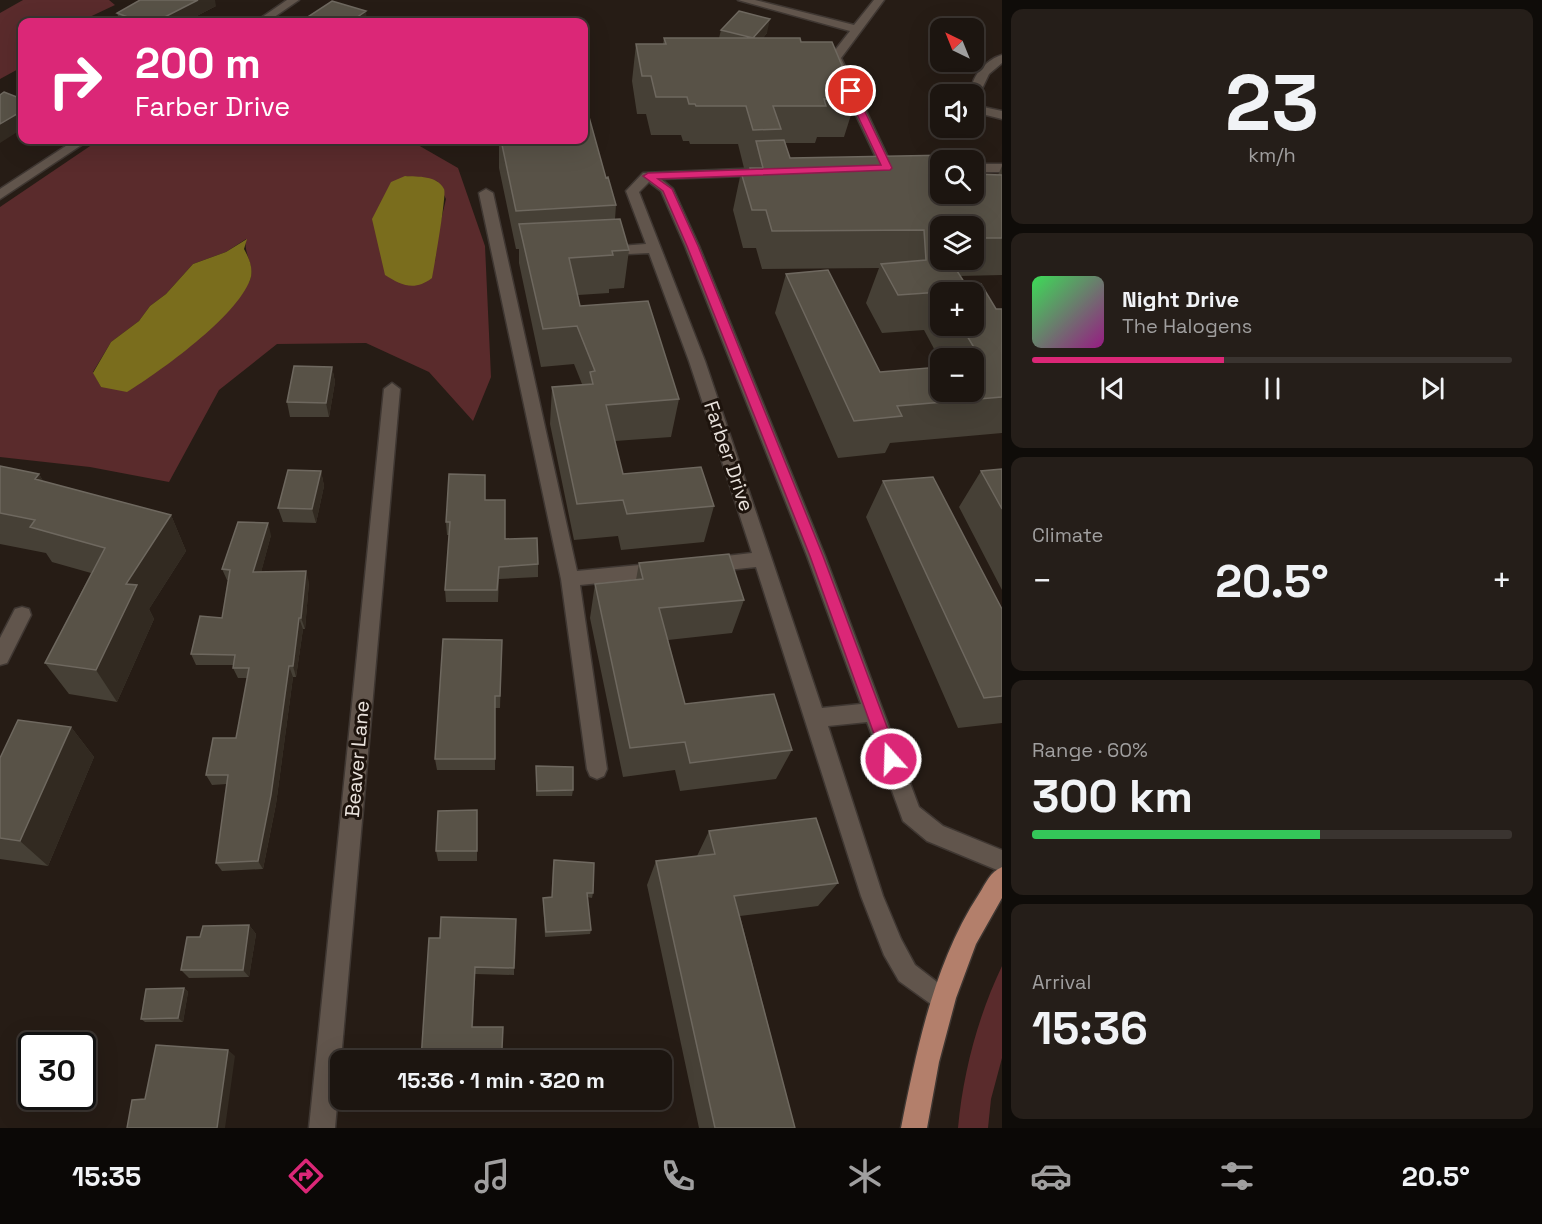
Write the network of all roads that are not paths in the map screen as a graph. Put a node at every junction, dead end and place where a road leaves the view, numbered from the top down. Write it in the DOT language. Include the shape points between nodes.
graph roads {
  1 [pos="294,0"];
  2 [pos="743,0"];
  3 [pos="879,0"];
  4 [pos="266,18"];
  5 [pos="856,29"];
  6 [pos="1002,58"];
  7 [pos="979,84"];
  8 [pos="984,112"];
  9 [pos="1002,115"];
  10 [pos="77,144"];
  11 [pos="886,168"];
  12 [pos="984,168"];
  13 [pos="1002,168"];
  14 [pos="779,172"];
  15 [pos="648,176"];
  16 [pos="486,193"];
  17 [pos="0,195"];
  18 [pos="656,248"];
  19 [pos="595,252"];
  20 [pos="392,389"];
  21 [pos="763,559"];
  22 [pos="570,579"];
  23 [pos="22,615"];
  24 [pos="0,657"];
  25 [pos="874,712"];
  26 [pos="815,718"];
  27 [pos="597,769"];
  28 [pos="1002,861"];
  29 [pos="1002,878"];
  30 [pos="942,1000"];
  31 [pos="322,1128"];
  32 [pos="914,1128"];
  1 -- 4 [label="street"];
  2 -- 5 [label="street"];
  3 -- 5 [label="street"];
  5 -- 11 [label="street" via="835,58"];
  6 -- 7 [label="street" via="984,71"];
  8 -- 9 [label="street"];
  10 -- 17 [label="street"];
  12 -- 13 [label="street"];
  14 -- 15 [label="street"];
  15 -- 18 [label="street, Farber Drive" via="632,191"];
  15 -- 25 [label="street" via="667,189 692,246"];
  16 -- 22 [label="street" via="506,257"];
  18 -- 19 [label="street"];
  18 -- 21 [label="street, Farber Drive"];
  20 -- 31 [label="street, Beaver Lane"];
  21 -- 22 [label="street"];
  21 -- 26 [label="street, Farber Drive"];
  22 -- 27 [label="street"];
  23 -- 24 [label="street"];
  25 -- 26 [label="street"];
  25 -- 28 [label="street" via="911,814 935,834"];
  26 -- 30 [label="street, Farber Drive" via="892,947 907,973"];
  29 -- 30 [label="main road" via="973,925"];
  30 -- 32 [label="main road"];
}
